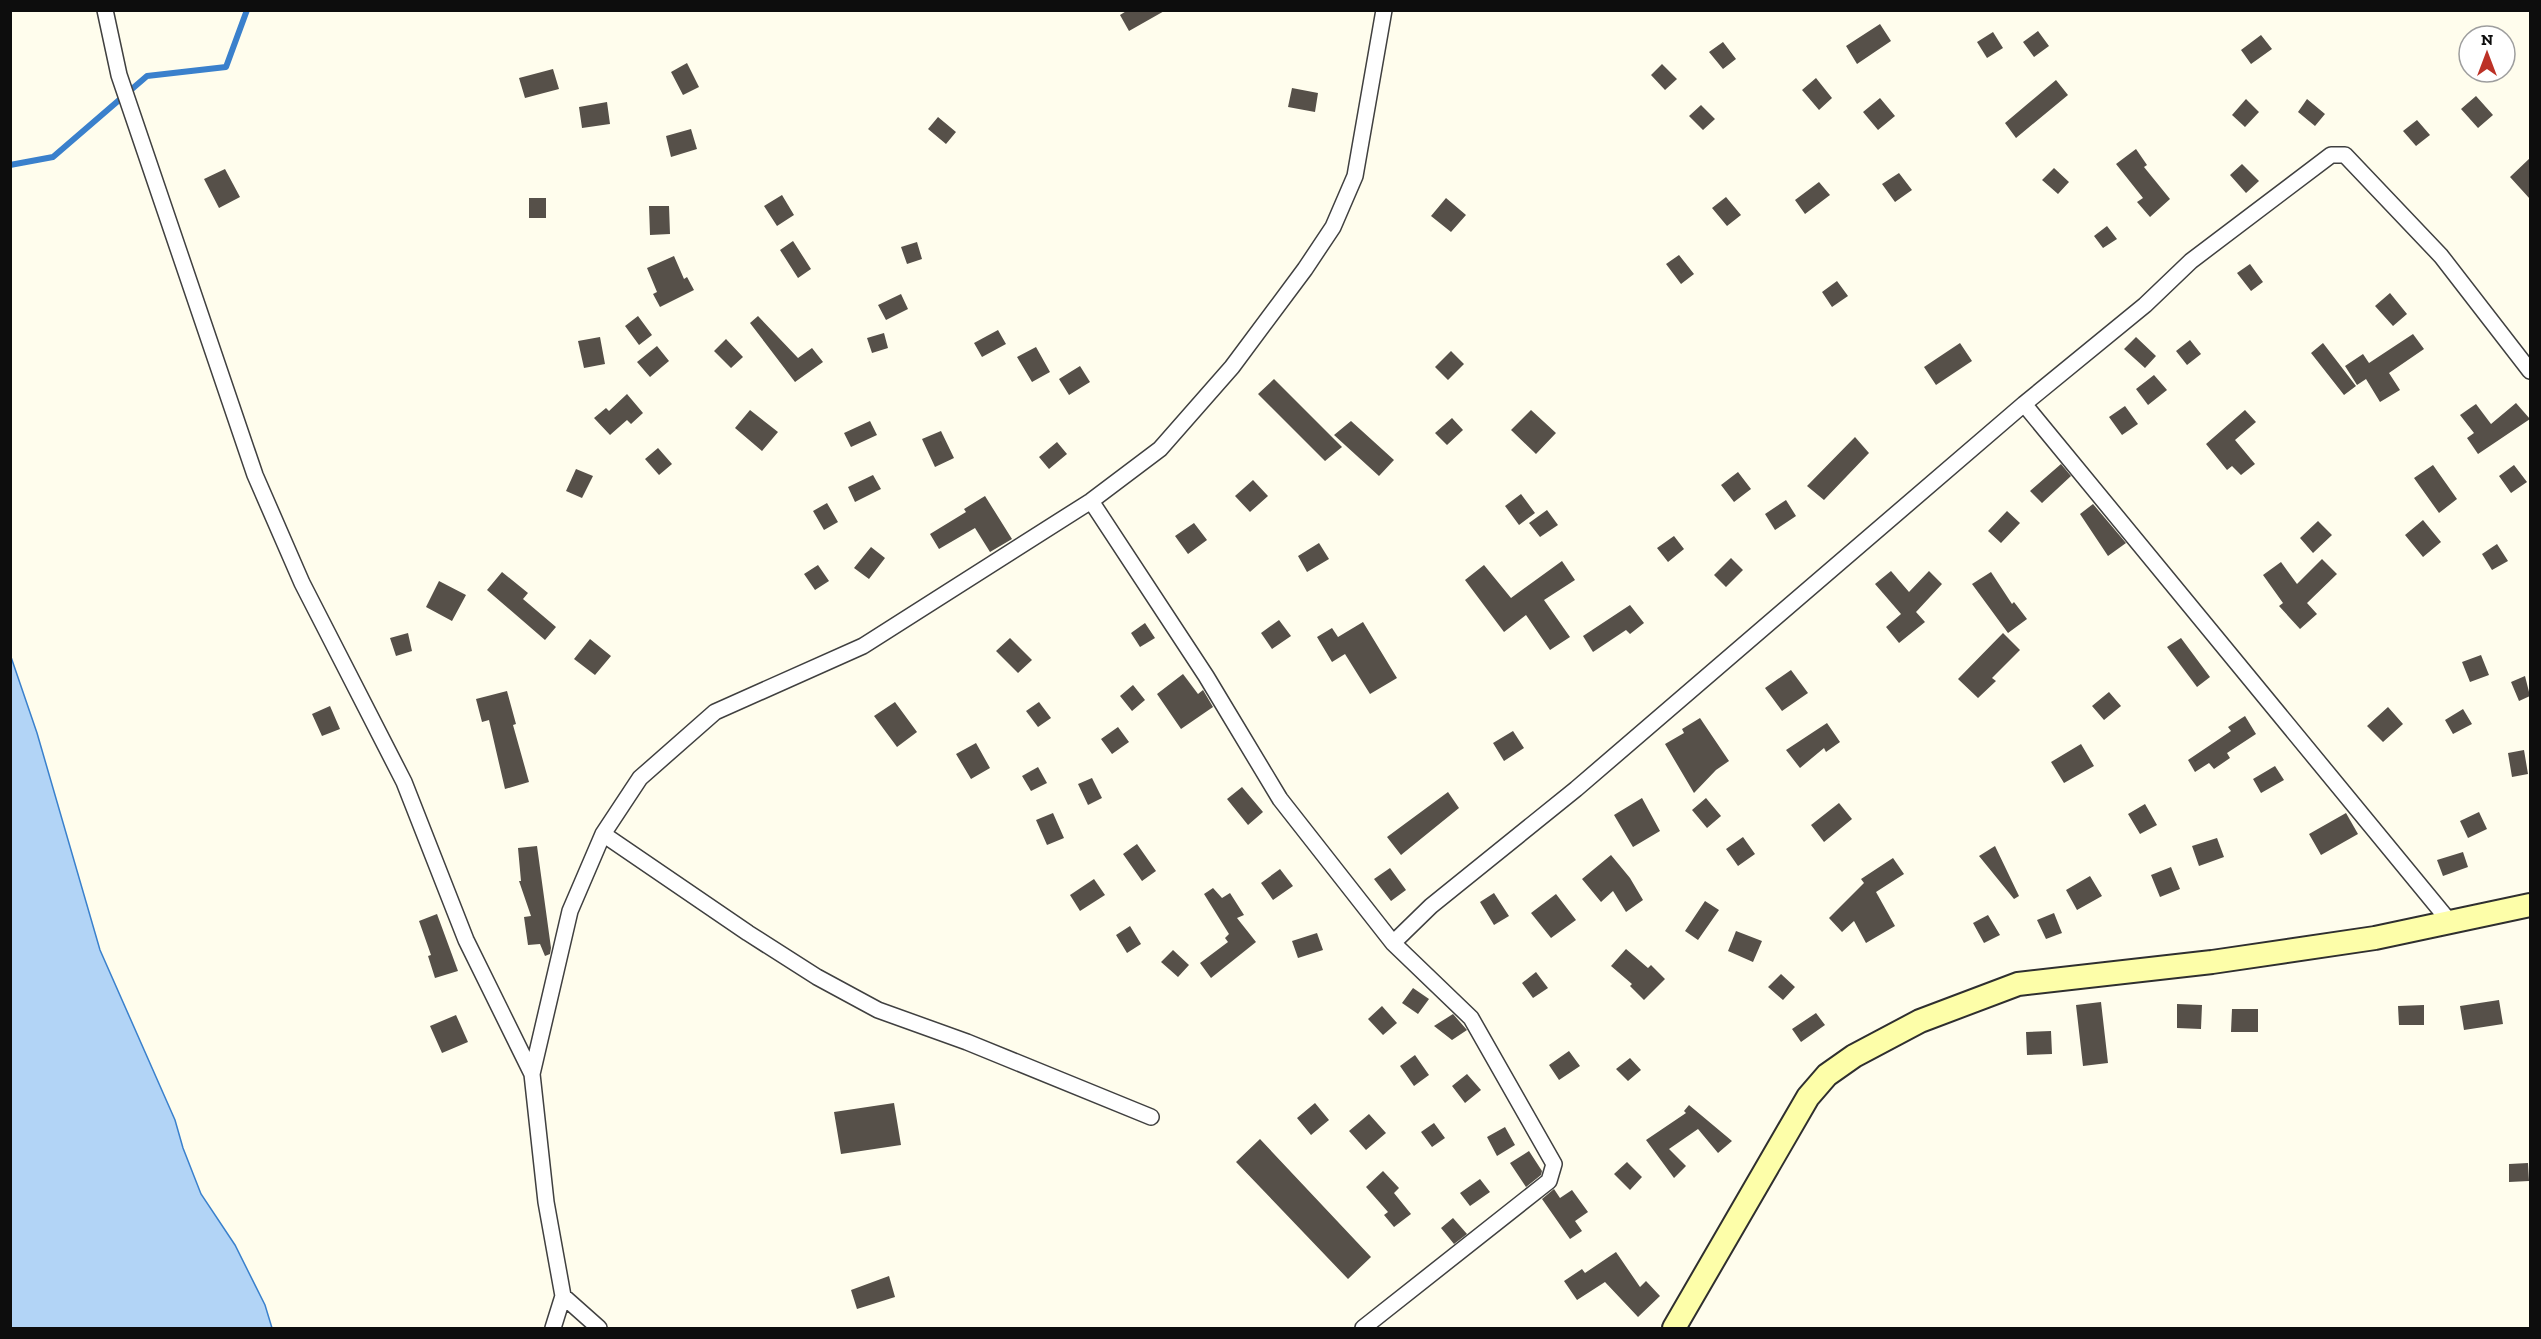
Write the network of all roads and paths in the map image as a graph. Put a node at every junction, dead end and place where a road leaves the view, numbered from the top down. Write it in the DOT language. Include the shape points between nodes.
graph roads {
  1 [pos="105,10"];
  2 [pos="1384,10"];
  3 [pos="2530,371"];
  4 [pos="2024,404"];
  5 [pos="1091,501"];
  6 [pos="603,834"];
  7 [pos="2530,905"];
  8 [pos="2450,922"];
  9 [pos="1393,943"];
  10 [pos="532,1074"];
  11 [pos="1150,1117"];
  12 [pos="563,1296"];
  13 [pos="553,1329"];
  14 [pos="599,1329"];
  15 [pos="1364,1329"];
  16 [pos="1674,1329"];
  1 -- 10 [label="street" via="121,81 255,475 302,583 404,782 466,940"];
  2 -- 5 [label="street" via="1355,176 1333,227 1232,367 1160,449"];
  3 -- 4 [label="street" via="2441,256 2389,199 2345,155 2338,153 2314,166 2191,261 2145,305"];
  4 -- 8 [label="street"];
  4 -- 9 [label="street" via="1575,789 1431,906"];
  5 -- 6 [label="street" via="864,646 715,712 640,778"];
  5 -- 9 [label="street" via="1206,676 1280,800"];
  6 -- 10 [label="street" via="570,911"];
  6 -- 11 [label="street" via="748,933 878,1010"];
  7 -- 8 [label="main road"];
  8 -- 16 [label="main road" via="2375,938 2212,962 2018,984 1920,1021 1854,1056 1827,1075 1808,1098"];
  9 -- 15 [label="street" via="1471,1018 1550,1154 1554,1171 1549,1181"];
  10 -- 12 [label="street" via="546,1202"];
  12 -- 13 [label="street"];
  12 -- 14 [label="street"];
}
